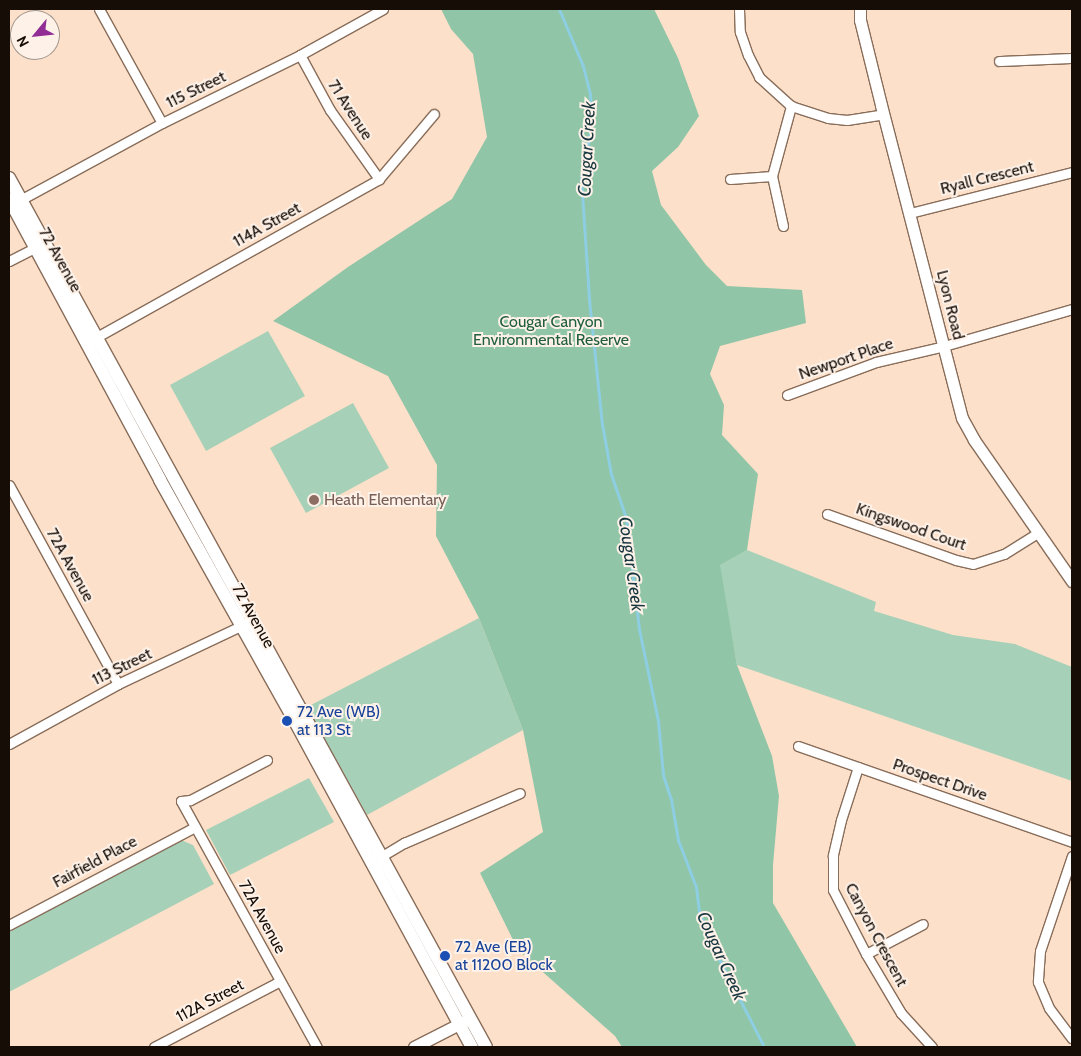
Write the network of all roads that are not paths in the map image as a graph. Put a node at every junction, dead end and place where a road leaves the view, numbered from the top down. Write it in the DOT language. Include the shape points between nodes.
graph roads {
  1 [pos="99,9"];
  2 [pos="383,9"];
  3 [pos="740,9"];
  4 [pos="860,9"];
  5 [pos="300,55"];
  6 [pos="1072,58"];
  7 [pos="999,61"];
  8 [pos="791,106"];
  9 [pos="434,114"];
  10 [pos="884,114"];
  11 [pos="162,123"];
  12 [pos="1072,172"];
  13 [pos="772,176"];
  14 [pos="9,178"];
  15 [pos="730,179"];
  16 [pos="379,180"];
  17 [pos="9,199"];
  18 [pos="22,199"];
  19 [pos="910,213"];
  20 [pos="783,226"];
  21 [pos="34,248"];
  22 [pos="9,261"];
  23 [pos="55,261"];
  24 [pos="1072,309"];
  25 [pos="95,338"];
  26 [pos="944,346"];
  27 [pos="787,395"];
  28 [pos="9,485"];
  29 [pos="828,514"];
  30 [pos="1038,533"];
  31 [pos="1072,581"];
  32 [pos="246,624"];
  33 [pos="118,684"];
  34 [pos="9,744"];
  35 [pos="798,746"];
  36 [pos="266,760"];
  37 [pos="858,767"];
  38 [pos="520,793"];
  39 [pos="195,827"];
  40 [pos="1072,842"];
  41 [pos="382,856"];
  42 [pos="1072,856"];
  43 [pos="9,924"];
  44 [pos="923,924"];
  45 [pos="866,954"];
  46 [pos="280,981"];
  47 [pos="465,1021"];
  48 [pos="1072,1038"];
  49 [pos="154,1047"];
  50 [pos="317,1047"];
  51 [pos="414,1047"];
  52 [pos="472,1047"];
  53 [pos="486,1047"];
  54 [pos="932,1047"];
  1 -- 11 [label="street"];
  2 -- 5 [label="street, 115 Street"];
  3 -- 8 [label="street" via="740,32 748,55 760,77"];
  4 -- 10 [label="street, Lyon Road"];
  5 -- 11 [label="street, 115 Street"];
  5 -- 16 [label="street, 71 Avenue" via="330,110"];
  6 -- 7 [label="street"];
  8 -- 10 [label="street" via="837,119"];
  8 -- 13 [label="street"];
  9 -- 16 [label="street, 114A Street"];
  10 -- 19 [label="street, Lyon Road"];
  11 -- 18 [label="street, 115 Street"];
  12 -- 19 [label="street, Ryall Crescent"];
  13 -- 15 [label="street"];
  13 -- 20 [label="street"];
  14 -- 18 [label="main road, 72 Avenue"];
  16 -- 25 [label="street, 114A Street"];
  17 -- 21 [label="main road, 72 Avenue"];
  18 -- 23 [label="main road, 72 Avenue"];
  19 -- 26 [label="street, Lyon Road"];
  21 -- 22 [label="street"];
  21 -- 23 [label="street"];
  21 -- 32 [label="main road, 72 Avenue"];
  23 -- 25 [label="main road, 72 Avenue"];
  24 -- 26 [label="street, Newport Place"];
  25 -- 32 [label="main road, 72 Avenue"];
  26 -- 27 [label="street, Newport Place" via="876,362"];
  26 -- 30 [label="street, Lyon Road" via="962,418"];
  28 -- 33 [label="street, 72A Avenue"];
  29 -- 30 [label="street, Kingswood Court" via="973,564 1004,554"];
  30 -- 31 [label="street, Lyon Road"];
  32 -- 33 [label="street, 113 Street"];
  32 -- 41 [label="main road, 72 Avenue"];
  32 -- 47 [label="main road, 72 Avenue" via="291,714"];
  33 -- 34 [label="street, 113 Street"];
  35 -- 37 [label="street, Prospect Drive"];
  36 -- 39 [label="street, 72A Avenue" via="190,800 181,801"];
  37 -- 40 [label="street, Prospect Drive"];
  37 -- 45 [label="street, Canyon Crescent" via="833,856 833,885"];
  38 -- 41 [label="street" via="404,843"];
  39 -- 43 [label="street, Fairfield Place"];
  39 -- 46 [label="street, 72A Avenue"];
  41 -- 47 [label="main road, 72 Avenue"];
  42 -- 48 [label="street" via="1040,951 1038,982 1049,1008"];
  44 -- 45 [label="street"];
  45 -- 54 [label="street, Canyon Crescent" via="901,1013"];
  46 -- 49 [label="street, 112A Street"];
  46 -- 50 [label="street, 72A Avenue"];
  47 -- 51 [label="street"];
  47 -- 52 [label="main road, 72 Avenue"];
  47 -- 53 [label="main road, 72 Avenue"];
}
